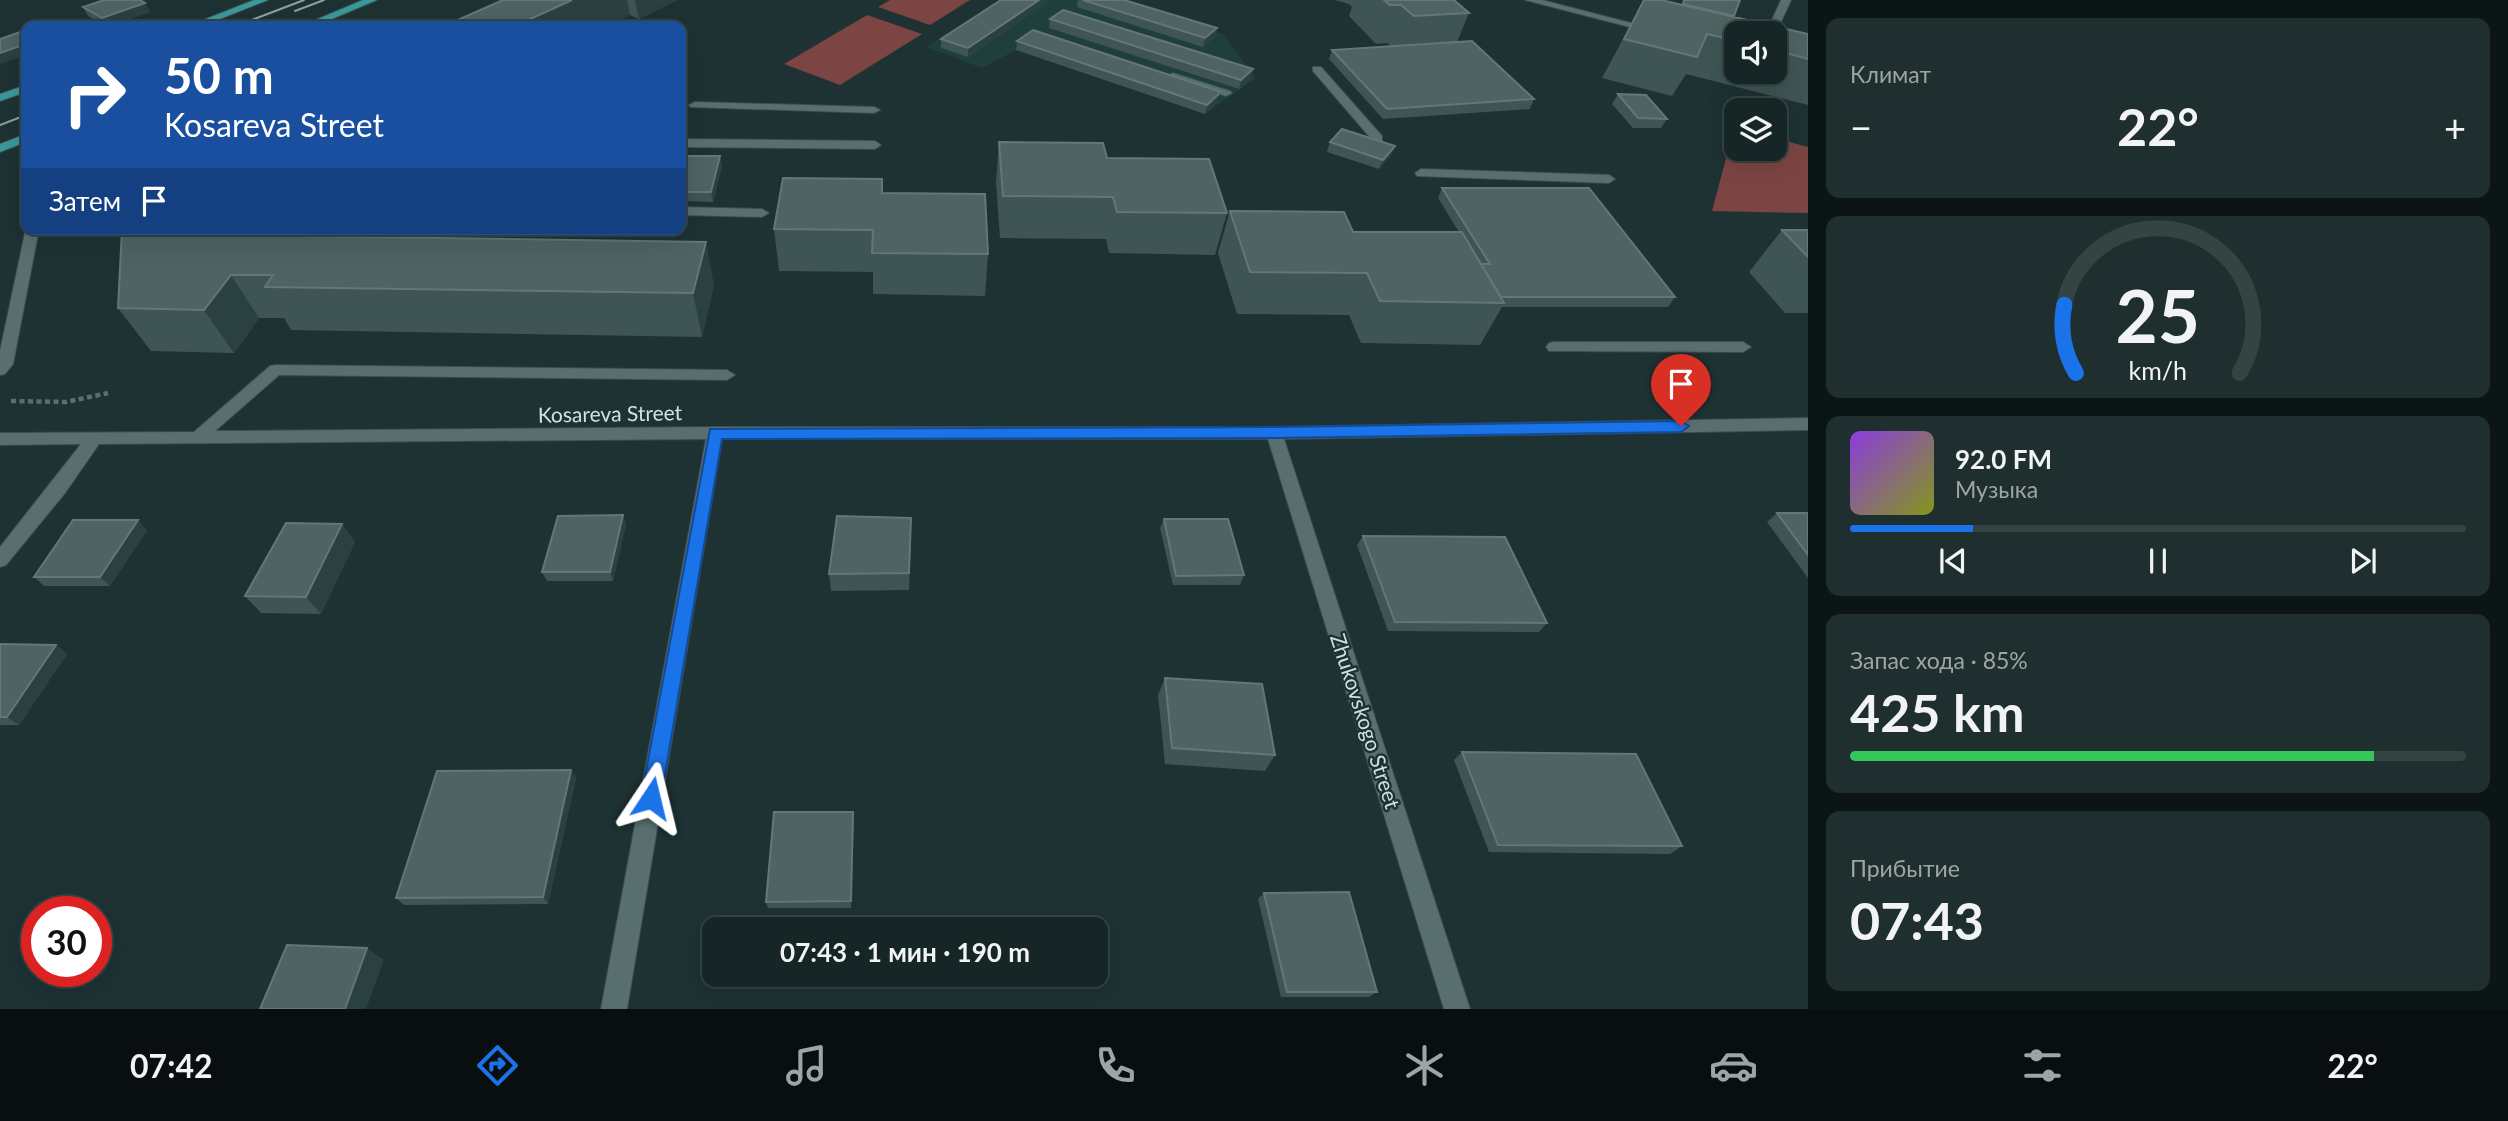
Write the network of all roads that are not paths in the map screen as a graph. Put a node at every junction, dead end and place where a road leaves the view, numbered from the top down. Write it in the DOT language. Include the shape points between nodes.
graph roads {
  1 [pos="264,0"];
  2 [pos="372,0"];
  3 [pos="1530,0"];
  4 [pos="1786,0"];
  5 [pos="207,21"];
  6 [pos="319,21"];
  7 [pos="1776,21"];
  8 [pos="1659,32"];
  9 [pos="1317,69"];
  10 [pos="1160,72"];
  11 [pos="21,90"];
  12 [pos="1226,93"];
  13 [pos="0,98"];
  14 [pos="695,105"];
  15 [pos="874,110"];
  16 [pos="1378,139"];
  17 [pos="21,140"];
  18 [pos="686,143"];
  19 [pos="875,145"];
  20 [pos="0,149"];
  21 [pos="1421,173"];
  22 [pos="1609,180"];
  23 [pos="686,211"];
  24 [pos="762,213"];
  25 [pos="31,235"];
  26 [pos="1554,347"];
  27 [pos="1743,347"];
  28 [pos="0,370"];
  29 [pos="727,375"];
  30 [pos="1807,425"];
  31 [pos="715,433"];
  32 [pos="1274,433"];
  33 [pos="0,439"];
  34 [pos="94,439"];
  35 [pos="196,439"];
  36 [pos="0,560"];
  37 [pos="614,1009"];
  38 [pos="1457,1009"];
  1 -- 5 [label="main road"];
  2 -- 6 [label="main road"];
  3 -- 8 [label="street"];
  4 -- 7 [label="street"];
  9 -- 16 [label="street"];
  10 -- 12 [label="street"];
  11 -- 13 [label="main road"];
  14 -- 15 [label="street"];
  17 -- 20 [label="main road"];
  18 -- 19 [label="street"];
  21 -- 22 [label="street"];
  23 -- 24 [label="street"];
  25 -- 28 [label="street" via="5,364"];
  26 -- 27 [label="street"];
  29 -- 35 [label="street" via="275,370"];
  30 -- 32 [label="street, Kosareva Street"];
  31 -- 32 [label="street, Kosareva Street"];
  31 -- 35 [label="street, Kosareva Street"];
  31 -- 37 [label="street"];
  32 -- 38 [label="street, Zhukovskogo Street"];
  33 -- 34 [label="street, Kosareva Street"];
  34 -- 35 [label="street, Kosareva Street"];
  34 -- 36 [label="street"];
}
